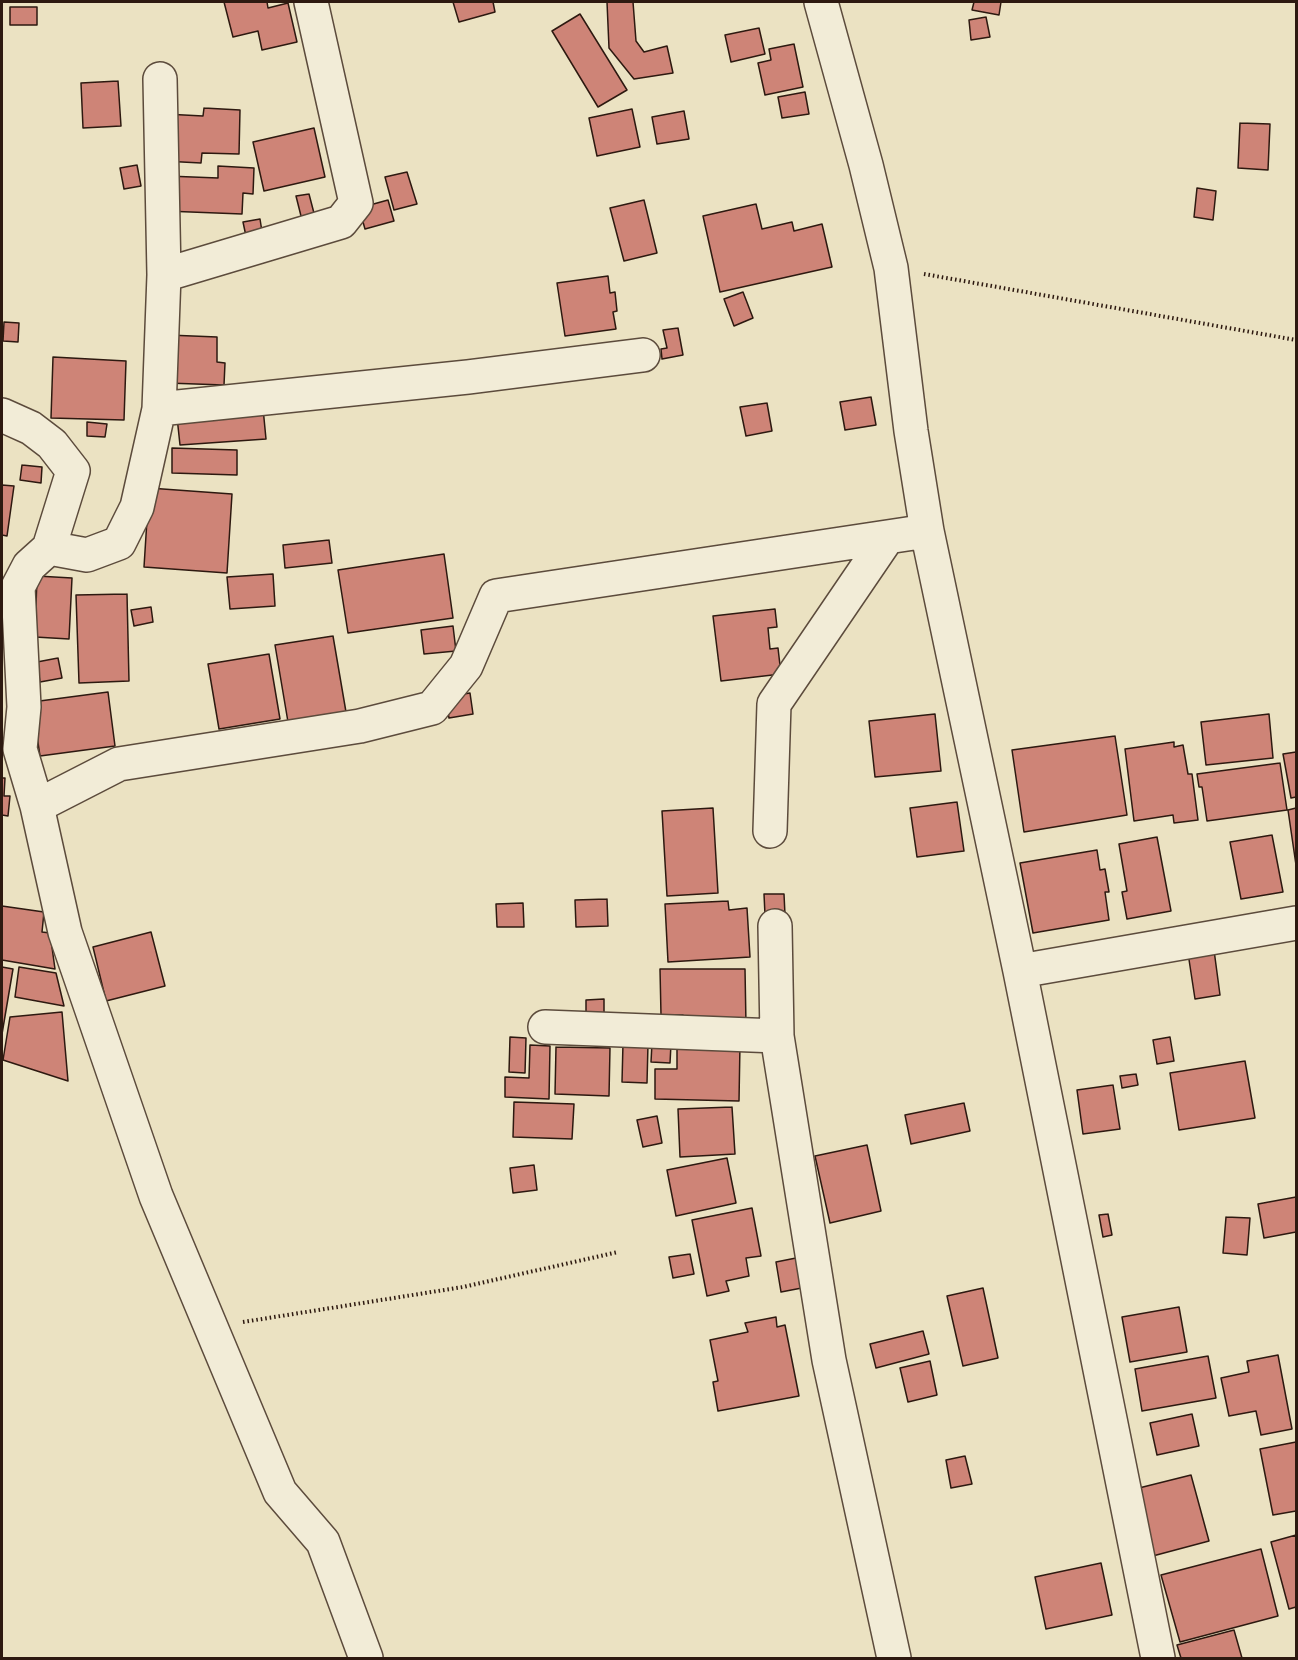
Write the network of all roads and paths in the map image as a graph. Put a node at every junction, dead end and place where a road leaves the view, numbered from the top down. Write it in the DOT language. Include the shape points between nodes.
graph roads {
  1 [pos="311,2"];
  2 [pos="821,2"];
  3 [pos="160,79"];
  4 [pos="891,268"];
  5 [pos="164,275"];
  6 [pos="1296,340"];
  7 [pos="643,355"];
  8 [pos="159,409"];
  9 [pos="2,415"];
  10 [pos="927,531"];
  11 [pos="887,538"];
  12 [pos="49,548"];
  13 [pos="11,633"];
  14 [pos="11,749"];
  15 [pos="37,806"];
  16 [pos="770,831"];
  17 [pos="1296,922"];
  18 [pos="775,926"];
  19 [pos="1020,971"];
  20 [pos="544,1027"];
  21 [pos="777,1036"];
  22 [pos="618,1252"];
  23 [pos="210,1328"];
  24 [pos="366,1659"];
  25 [pos="894,1659"];
  26 [pos="1158,1659"];
  1 -- 5 [label="street" via="356,203 341,222"];
  2 -- 4 [label="street"];
  3 -- 5 [label="street"];
  4 -- 6 [label="path"];
  4 -- 10 [label="street"];
  5 -- 8 [label="street"];
  7 -- 8 [label="street"];
  8 -- 12 [label="street" via="137,507 119,543 87,555"];
  9 -- 12 [label="street" via="31,428 52,444 73,471"];
  10 -- 11 [label="street"];
  10 -- 19 [label="street"];
  11 -- 15 [label="street" via="496,596 466,666 432,708 360,726 119,764"];
  11 -- 16 [label="street" via="774,704"];
  12 -- 13 [label="street" via="29,566 18,587"];
  13 -- 14 [label="street" via="24,707"];
  14 -- 15 [label="street"];
  15 -- 23 [label="street" via="65,932 156,1196"];
  17 -- 19 [label="street"];
  18 -- 21 [label="street"];
  19 -- 26 [label="street"];
  20 -- 21 [label="street"];
  21 -- 25 [label="street" via="829,1360"];
  22 -- 23 [label="path" via="463,1287"];
  23 -- 24 [label="street" via="280,1492 323,1542"];
}
